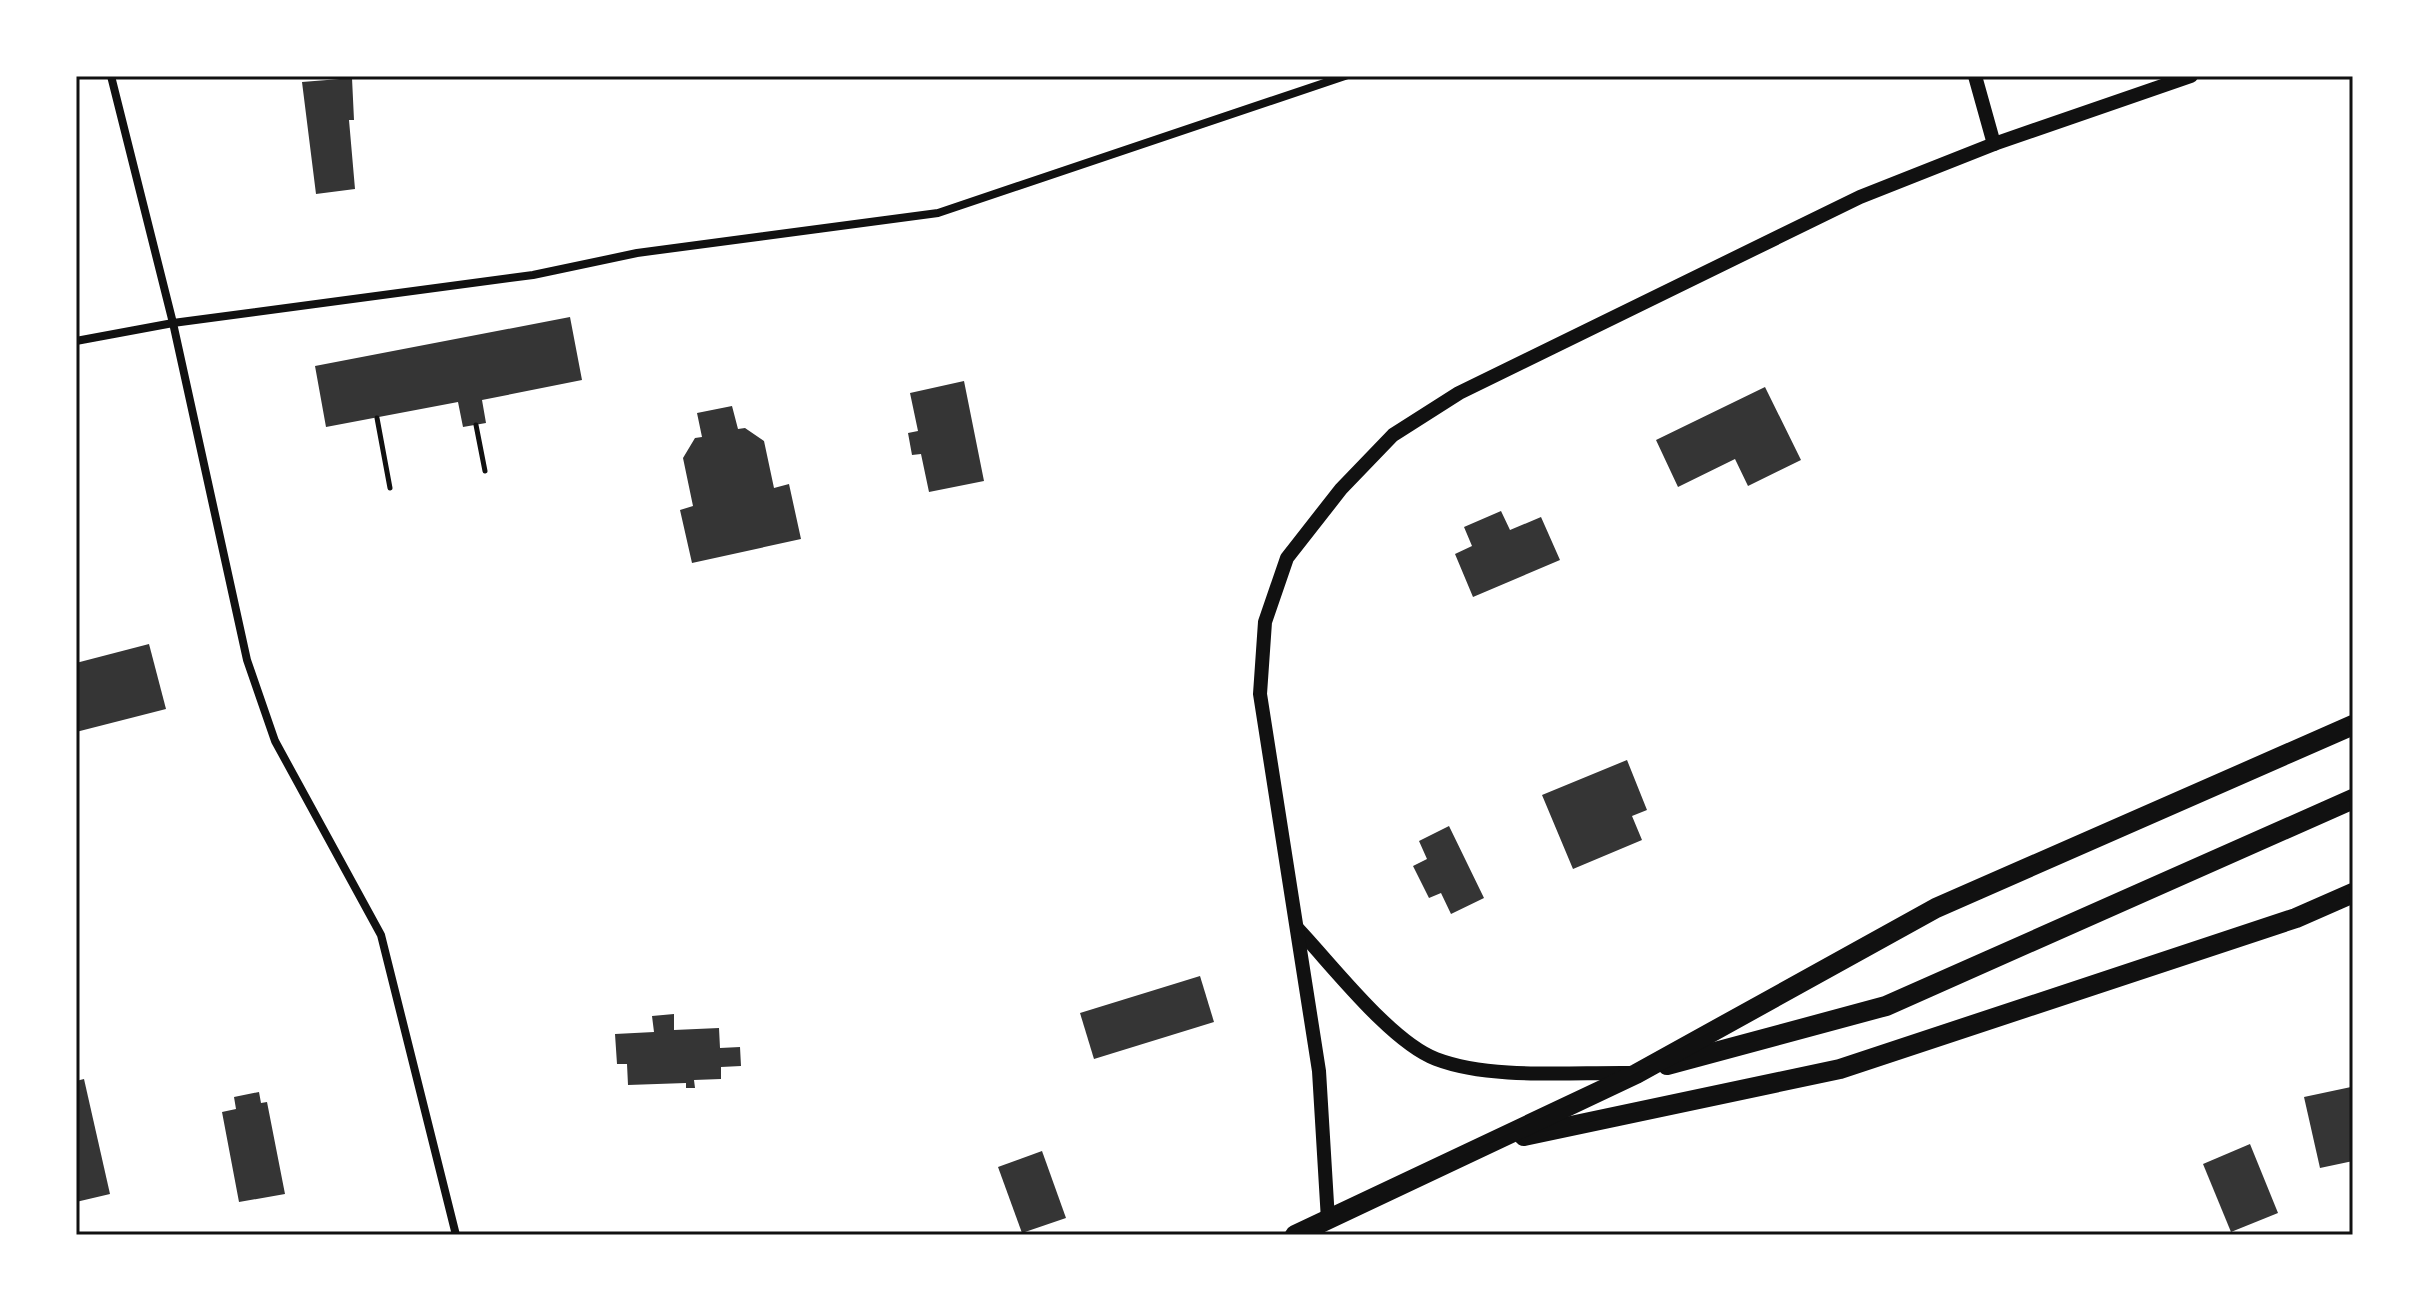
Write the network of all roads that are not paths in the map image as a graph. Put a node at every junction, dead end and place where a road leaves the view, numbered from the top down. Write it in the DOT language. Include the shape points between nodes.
graph roads {
  1 [pos="111,76"];
  2 [pos="1345,76"];
  3 [pos="1975,76"];
  4 [pos="2191,76"];
  5 [pos="1994,144"];
  6 [pos="173,323"];
  7 [pos="76,341"];
  8 [pos="2353,725"];
  9 [pos="2353,799"];
  10 [pos="2353,893"];
  11 [pos="1297,928"];
  12 [pos="1636,1074"];
  13 [pos="1493,1143"];
  14 [pos="1329,1224"];
  15 [pos="456,1235"];
  16 [pos="1295,1235"];
  1 -- 6 [label="street"];
  2 -- 6 [label="street" via="938,213 637,253 423,292"];
  3 -- 5 [label="street"];
  4 -- 5 [label="street"];
  5 -- 11 [label="street" via="1833,209 1459,393 1393,435 1341,489 1287,558 1265,622 1260,694"];
  6 -- 7 [label="street"];
  6 -- 15 [label="street" via="247,660 275,741 381,935"];
  8 -- 12 [label="main road" via="1936,908"];
  9 -- 12 [label="main road" via="1886,1006"];
  10 -- 13 [label="main road" via="2296,918 1840,1069"];
  11 -- 12 [label="street" via="1392,1029 1435,1059 1491,1070"];
  11 -- 14 [label="street" via="1319,1071"];
  12 -- 13 [label="main road"];
  13 -- 14 [label="main road"];
  14 -- 16 [label="main road"];
}
